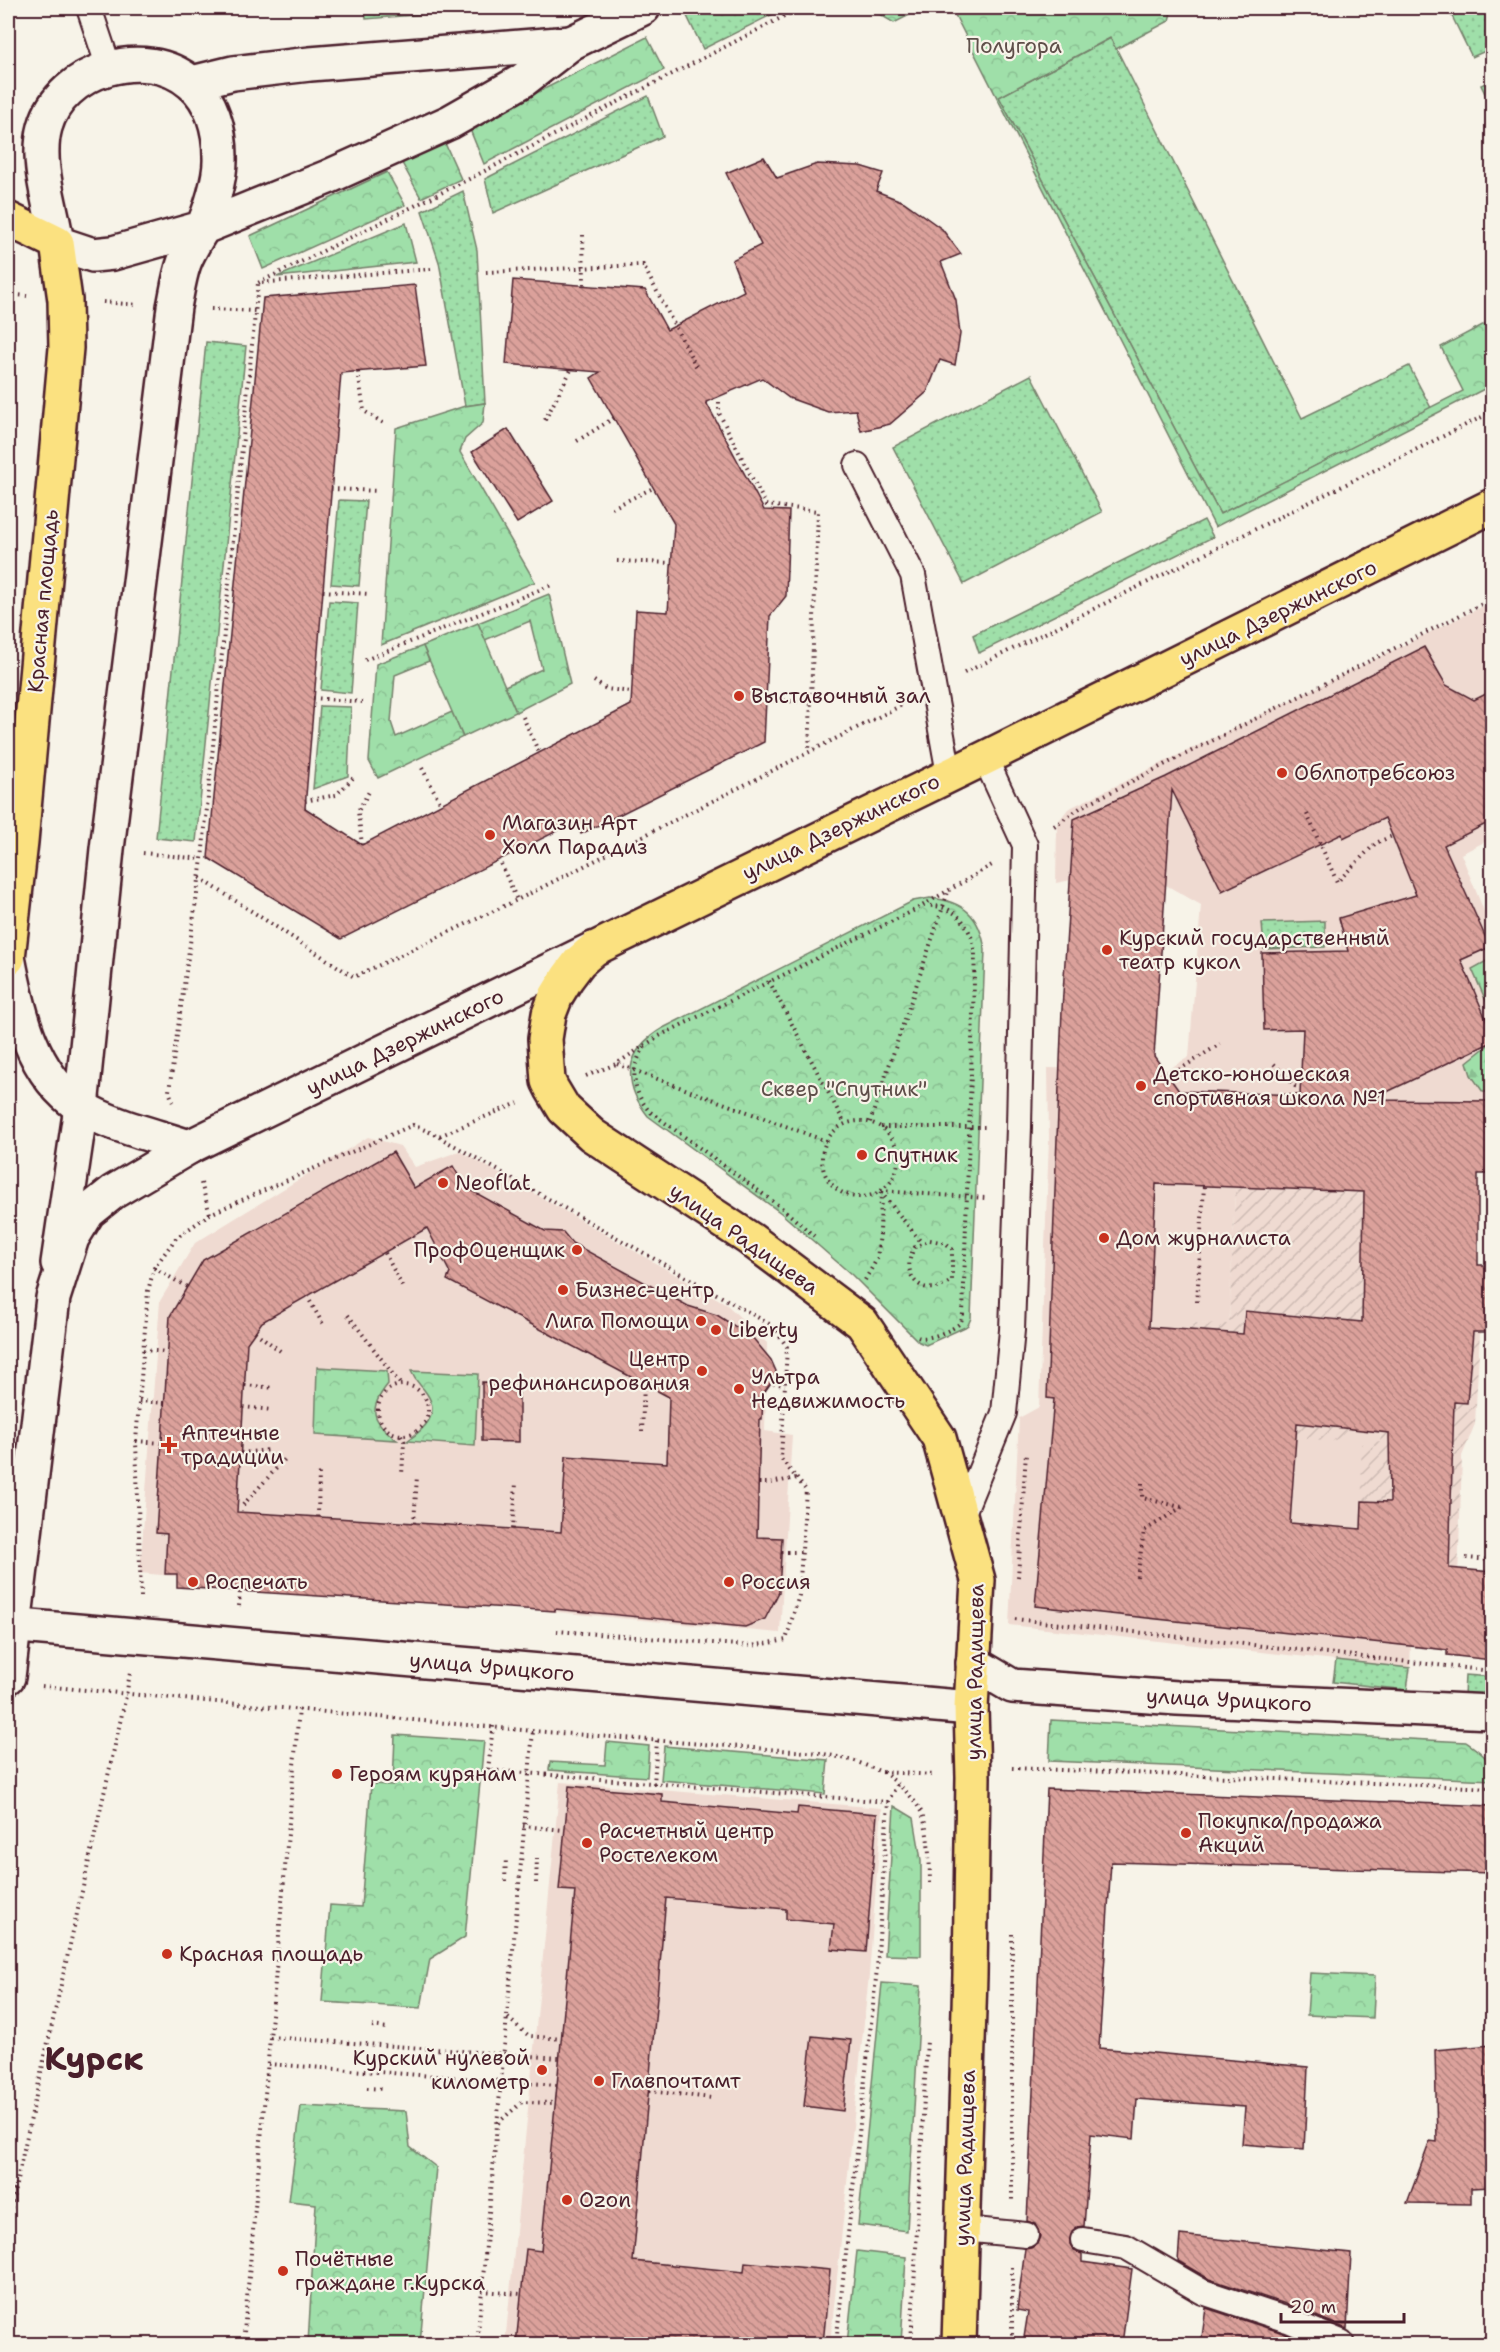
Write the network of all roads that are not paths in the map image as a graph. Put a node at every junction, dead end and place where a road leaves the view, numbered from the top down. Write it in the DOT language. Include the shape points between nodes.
graph roads {
  1 [pos="89,8"];
  2 [pos="643,8"];
  3 [pos="571,43"];
  4 [pos="109,68"];
  5 [pos="192,83"];
  6 [pos="8,219"];
  7 [pos="202,228"];
  8 [pos="57,243"];
  9 [pos="857,465"];
  10 [pos="1492,506"];
  11 [pos="985,758"];
  12 [pos="949,774"];
  13 [pos="594,949"];
  14 [pos="8,957"];
  15 [pos="81,1107"];
  16 [pos="189,1147"];
  17 [pos="53,1298"];
  18 [pos="961,1518"];
  19 [pos="10,1625"];
  20 [pos="973,1663"];
  21 [pos="19,1681"];
  22 [pos="971,1707"];
  23 [pos="1492,1712"];
  24 [pos="963,2229"];
  25 [pos="1019,2234"];
  26 [pos="1083,2240"];
  27 [pos="959,2344"];
  28 [pos="1341,2344"];
  1 -- 4 [label="lane"];
  2 -- 3 [label="street"];
  3 -- 5 [label="street" via="310,64 233,73"];
  3 -- 7 [label="street" via="522,81 450,122"];
  4 -- 5 [label="street" via="129,65 162,69"];
  4 -- 8 [label="street" via="78,81 56,104 45,127 43,163"];
  5 -- 7 [label="street" via="208,105 219,143 219,172"];
  6 -- 8 [label="main road"];
  7 -- 8 [label="street" via="113,253 93,255"];
  7 -- 15 [label="street" via="184,263 174,307 108,838"];
  8 -- 14 [label="main road, Красная площадь" via="65,300 66,348"];
  9 -- 12 [label="lane" via="913,575"];
  10 -- 11 [label="main road, улица Дзержинского"];
  11 -- 12 [label="main road, улица Дзержинского"];
  11 -- 18 [label="lane" via="1025,844 1019,1127 1012,1330 1004,1413"];
  12 -- 13 [label="main road, улица Дзержинского"];
  13 -- 16 [label="street, улица Дзержинского"];
  13 -- 18 [label="main road, улица Радищева" via="567,978 549,1014 545,1039 548,1082 564,1108 592,1136 750,1239 862,1323 939,1438"];
  14 -- 15 [label="street" via="14,992 34,1052 59,1088"];
  15 -- 16 [label="street"];
  15 -- 17 [label="street"];
  16 -- 17 [label="street, улица Дзержинского" via="113,1192 88,1212 72,1238"];
  17 -- 19 [label="street"];
  18 -- 20 [label="main road, улица Радищева" via="978,1580"];
  19 -- 21 [label="street"];
  19 -- 22 [label="street, улица Урицкого"];
  20 -- 22 [label="main road, улица Радищева"];
  20 -- 23 [label="street, улица Урицкого" via="1012,1686 1177,1698"];
  22 -- 24 [label="main road, улица Радищева" via="973,1777"];
  24 -- 25 [label="lane"];
  24 -- 27 [label="main road, улица Радищева"];
  26 -- 28 [label="lane" via="1126,2247 1203,2292 1288,2320"];
}
